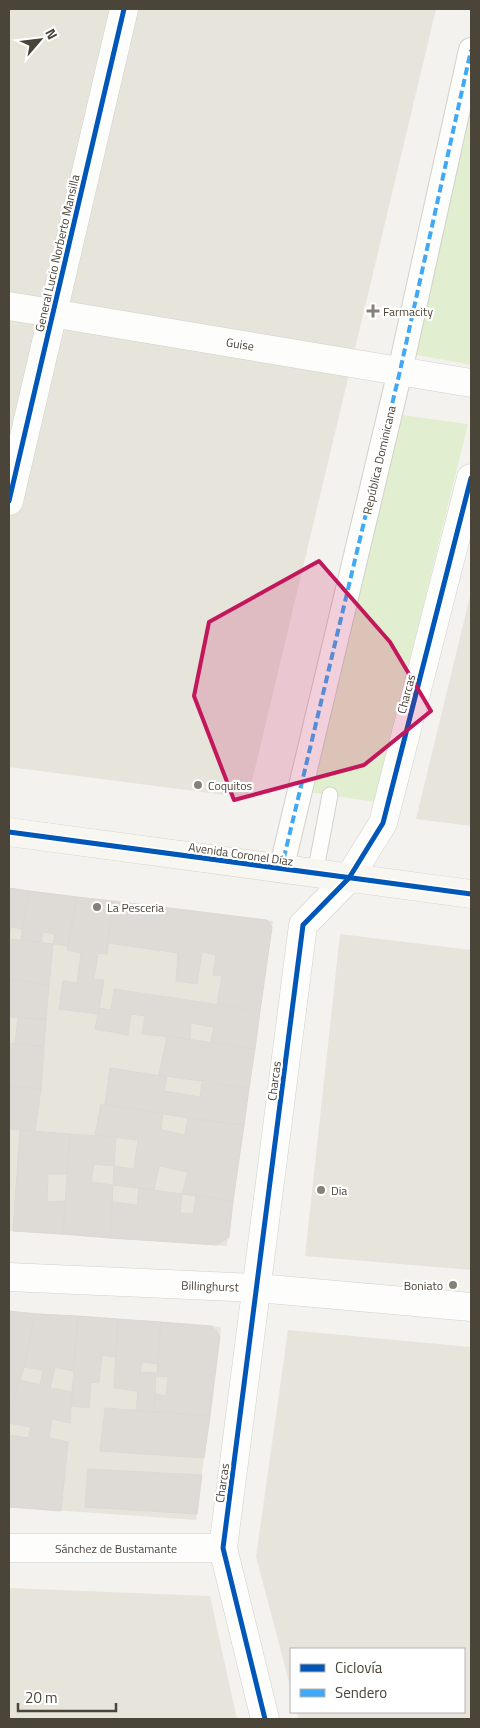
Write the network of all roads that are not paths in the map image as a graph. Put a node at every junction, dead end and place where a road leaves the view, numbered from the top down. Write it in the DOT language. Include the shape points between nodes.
graph roads {
  1 [pos="124,9"];
  2 [pos="471,50"];
  3 [pos="9,306"];
  4 [pos="53,313"];
  5 [pos="400,371"];
  6 [pos="471,383"];
  7 [pos="471,478"];
  8 [pos="9,501"];
  9 [pos="330,795"];
  10 [pos="9,832"];
  11 [pos="281,870"];
  12 [pos="315,874"];
  13 [pos="349,878"];
  14 [pos="471,894"];
  15 [pos="9,1277"];
  16 [pos="258,1288"];
  17 [pos="471,1307"];
  18 [pos="9,1548"];
  19 [pos="223,1548"];
  20 [pos="265,1719"];
  1 -- 4 [label="street, General Lucio Norberto Mansilla"];
  2 -- 5 [label="street, República Dominicana"];
  3 -- 4 [label="street, Guise"];
  4 -- 5 [label="street, Guise"];
  4 -- 8 [label="street, General Lucio Norberto Mansilla"];
  5 -- 6 [label="street, Guise"];
  5 -- 11 [label="street, República Dominicana"];
  7 -- 13 [label="street, Charcas" via="383,824"];
  9 -- 12 [label="lane"];
  10 -- 11 [label="main road, Avenida Coronel Díaz"];
  11 -- 12 [label="main road, Avenida Coronel Díaz"];
  12 -- 13 [label="main road, Avenida Coronel Díaz"];
  13 -- 14 [label="main road, Avenida Coronel Díaz"];
  13 -- 16 [label="street, Charcas" via="304,925"];
  15 -- 16 [label="street, Billinghurst"];
  16 -- 17 [label="street, Billinghurst"];
  16 -- 19 [label="street, Charcas"];
  18 -- 19 [label="street, Sánchez de Bustamante"];
  19 -- 20 [label="street, Charcas"];
}
